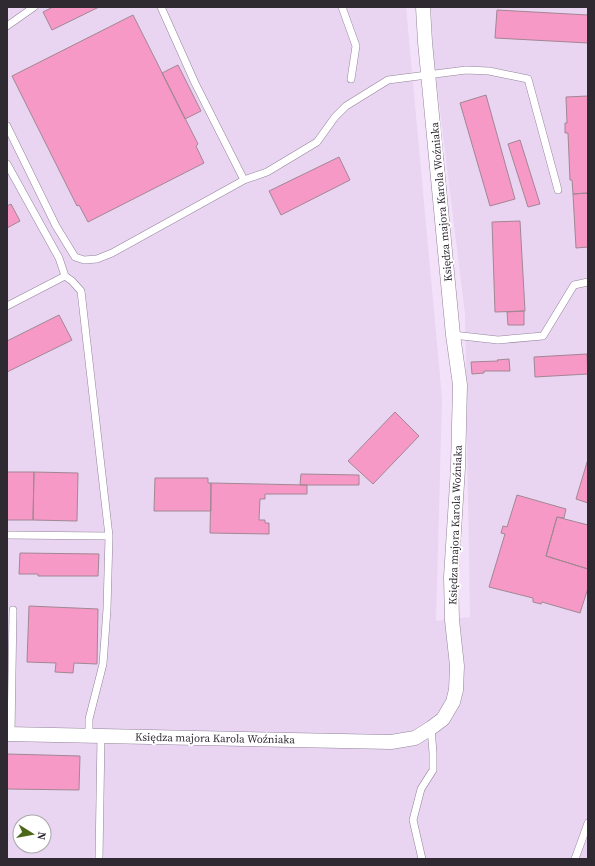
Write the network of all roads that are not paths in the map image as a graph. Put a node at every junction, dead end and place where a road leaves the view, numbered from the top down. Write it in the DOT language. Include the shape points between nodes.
graph roads {
  1 [pos="34,7"];
  2 [pos="161,7"];
  3 [pos="342,7"];
  4 [pos="424,7"];
  5 [pos="7,26"];
  6 [pos="429,74"];
  7 [pos="351,79"];
  8 [pos="7,126"];
  9 [pos="7,164"];
  10 [pos="244,180"];
  11 [pos="558,190"];
  12 [pos="66,276"];
  13 [pos="588,282"];
  14 [pos="7,306"];
  15 [pos="453,335"];
  16 [pos="7,535"];
  17 [pos="108,536"];
  18 [pos="13,610"];
  19 [pos="431,728"];
  20 [pos="9,734"];
  21 [pos="95,736"];
  22 [pos="588,823"];
  23 [pos="99,859"];
  24 [pos="422,859"];
  25 [pos="575,859"];
  1 -- 5 [label="lane"];
  2 -- 10 [label="lane" via="195,83"];
  3 -- 7 [label="lane" via="356,46"];
  4 -- 6 [label="street, Księdza majora Karola Woźniaka"];
  6 -- 10 [label="lane" via="388,80 346,106 317,142 268,172"];
  6 -- 11 [label="lane" via="474,70 528,79"];
  6 -- 15 [label="street, Księdza majora Karola Woźniaka"];
  8 -- 10 [label="lane" via="56,226 75,257 84,260 97,259 112,253"];
  9 -- 12 [label="lane" via="59,258"];
  12 -- 14 [label="lane"];
  12 -- 17 [label="lane" via="81,291"];
  13 -- 15 [label="lane" via="574,285 543,336 498,340"];
  15 -- 19 [label="street, Księdza majora Karola Woźniaka" via="460,385 451,577 457,666 456,690 453,702 443,719"];
  16 -- 17 [label="lane"];
  17 -- 21 [label="lane" via="103,664 89,720"];
  18 -- 20 [label="lane"];
  19 -- 21 [label="street, Księdza majora Karola Woźniaka" via="415,738 391,742"];
  19 -- 24 [label="lane" via="433,770 421,789 413,820"];
  20 -- 21 [label="street, Księdza majora Karola Woźniaka"];
  21 -- 23 [label="lane"];
  22 -- 25 [label="lane"];
}
